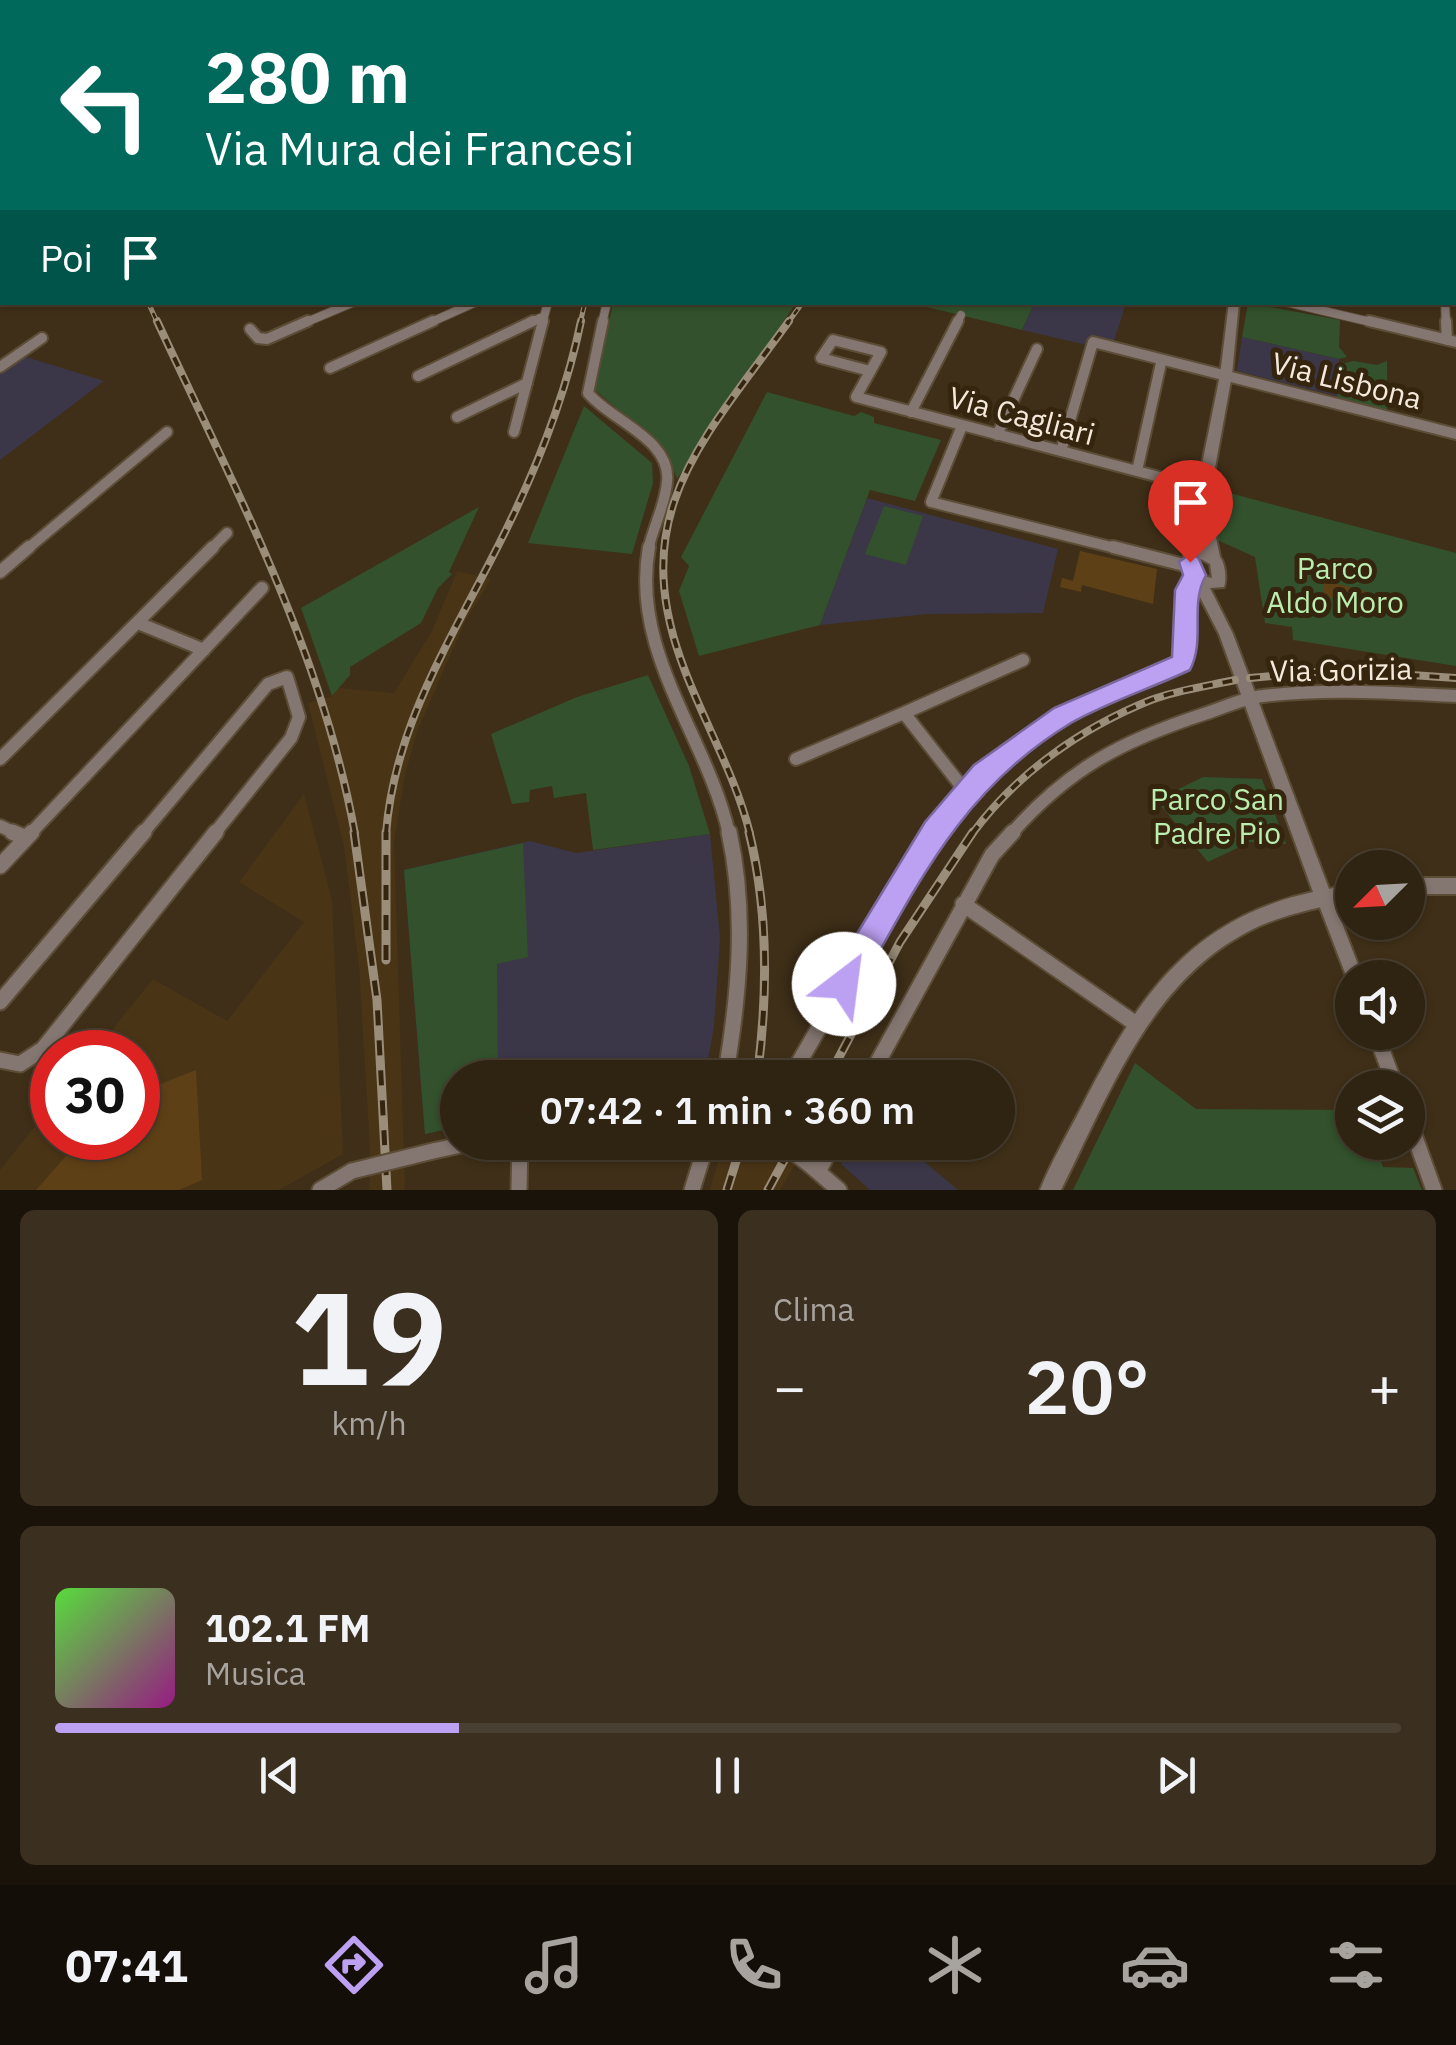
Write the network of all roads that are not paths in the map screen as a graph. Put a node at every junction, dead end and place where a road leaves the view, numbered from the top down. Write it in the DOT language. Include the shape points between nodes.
graph roads {
  1 [pos="347,305"];
  2 [pos="469,305"];
  3 [pos="547,305"];
  4 [pos="606,305"];
  5 [pos="1234,305"];
  6 [pos="1298,305"];
  7 [pos="1445,305"];
  8 [pos="961,315"];
  9 [pos="544,316"];
  10 [pos="250,330"];
  11 [pos="42,338"];
  12 [pos="1451,342"];
  13 [pos="1037,349"];
  14 [pos="0,353"];
  15 [pos="14,357"];
  16 [pos="1162,363"];
  17 [pos="0,367"];
  18 [pos="330,368"];
  19 [pos="870,372"];
  20 [pos="1226,374"];
  21 [pos="418,376"];
  22 [pos="527,383"];
  23 [pos="911,412"];
  24 [pos="457,417"];
  25 [pos="962,426"];
  26 [pos="167,432"];
  27 [pos="514,432"];
  28 [pos="1456,434"];
  29 [pos="997,435"];
  30 [pos="1061,451"];
  31 [pos="1138,471"];
  32 [pos="1205,489"];
  33 [pos="226,532"];
  34 [pos="1213,557"];
  35 [pos="1194,569"];
  36 [pos="0,572"];
  37 [pos="1219,583"];
  38 [pos="262,588"];
  39 [pos="138,623"];
  40 [pos="1226,634"];
  41 [pos="204,650"];
  42 [pos="1023,660"];
  43 [pos="1456,696"];
  44 [pos="1250,698"];
  45 [pos="904,712"];
  46 [pos="0,759"];
  47 [pos="796,759"];
  48 [pos="966,792"];
  49 [pos="0,826"];
  50 [pos="26,838"];
  51 [pos="0,866"];
  52 [pos="1425,886"];
  53 [pos="1456,886"];
  54 [pos="1335,895"];
  55 [pos="1324,897"];
  56 [pos="963,904"];
  57 [pos="1348,960"];
  58 [pos="0,1002"];
  59 [pos="1136,1024"];
  60 [pos="0,1060"];
  61 [pos="728,1060"];
  62 [pos="800,1060"];
  63 [pos="879,1060"];
  64 [pos="440,1150"];
  65 [pos="520,1160"];
  66 [pos="701,1160"];
  67 [pos="804,1160"];
  68 [pos="820,1160"];
  69 [pos="1423,1160"];
  70 [pos="814,1168"];
  71 [pos="320,1190"];
  72 [pos="519,1190"];
  73 [pos="692,1190"];
  74 [pos="839,1190"];
  75 [pos="1050,1190"];
  76 [pos="1434,1190"];
  1 -- 10 [label="street" via="267,339"];
  2 -- 18 [label="street"];
  3 -- 9 [label="street"];
  4 -- 61 [label="street" via="588,392 666,462 645,568 648,620 714,781 730,842 738,936"];
  5 -- 20 [label="street"];
  6 -- 12 [label="street"];
  7 -- 12 [label="street"];
  8 -- 23 [label="street"];
  9 -- 21 [label="street"];
  9 -- 22 [label="street"];
  11 -- 15 [label="street"];
  13 -- 29 [label="street"];
  14 -- 15 [label="street"];
  15 -- 17 [label="street"];
  16 -- 31 [label="street"];
  19 -- 19 [label="street, Via Cagliari" via="854,367 821,358 833,340 881,352"];
  19 -- 23 [label="street, Via Cagliari" via="856,397"];
  20 -- 28 [label="street, Via Lisbona"];
  20 -- 30 [label="street, Via Lisbona" via="1093,342"];
  20 -- 32 [label="street"];
  22 -- 24 [label="street"];
  22 -- 27 [label="street"];
  23 -- 25 [label="street, Via Cagliari"];
  25 -- 29 [label="street, Via Cagliari"];
  25 -- 35 [label="street" via="931,502"];
  26 -- 36 [label="street"];
  29 -- 30 [label="street, Via Cagliari"];
  30 -- 31 [label="street, Via Cagliari"];
  31 -- 32 [label="street, Via Cagliari"];
  32 -- 34 [label="street"];
  32 -- 35 [label="street"];
  33 -- 39 [label="street"];
  34 -- 35 [label="street" via="1201,553"];
  34 -- 37 [label="street"];
  35 -- 37 [label="street"];
  35 -- 40 [label="street"];
  35 -- 48 [label="street" via="1186,590 1186,656 1176,668 1063,716"];
  37 -- 40 [label="street"];
  38 -- 41 [label="street"];
  39 -- 41 [label="street"];
  39 -- 46 [label="street"];
  40 -- 44 [label="street"];
  41 -- 50 [label="street"];
  42 -- 45 [label="street"];
  43 -- 44 [label="street, Via Gorizia" via="1341,691"];
  44 -- 55 [label="street"];
  44 -- 56 [label="street, Via Gorizia" via="1139,735 1091,761 1009,834"];
  45 -- 47 [label="street"];
  45 -- 48 [label="street"];
  48 -- 62 [label="street" via="921,852"];
  49 -- 50 [label="street"];
  50 -- 51 [label="street"];
  52 -- 53 [label="street"];
  54 -- 55 [label="street"];
  55 -- 57 [label="street"];
  55 -- 59 [label="street" via="1266,916 1202,949"];
  56 -- 59 [label="street"];
  56 -- 63 [label="street, Via Gorizia"];
  58 -- 60 [label="street" via="268,684 289,679 298,710 290,738 42,1049 20,1064"];
  59 -- 75 [label="street"];
  64 -- 71 [label="street, bridge" via="352,1171"];
  65 -- 72 [label="street"];
  66 -- 73 [label="street"];
  67 -- 70 [label="street, bridge"];
  68 -- 70 [label="street"];
  69 -- 76 [label="street"];
  70 -- 74 [label="street"];
}
